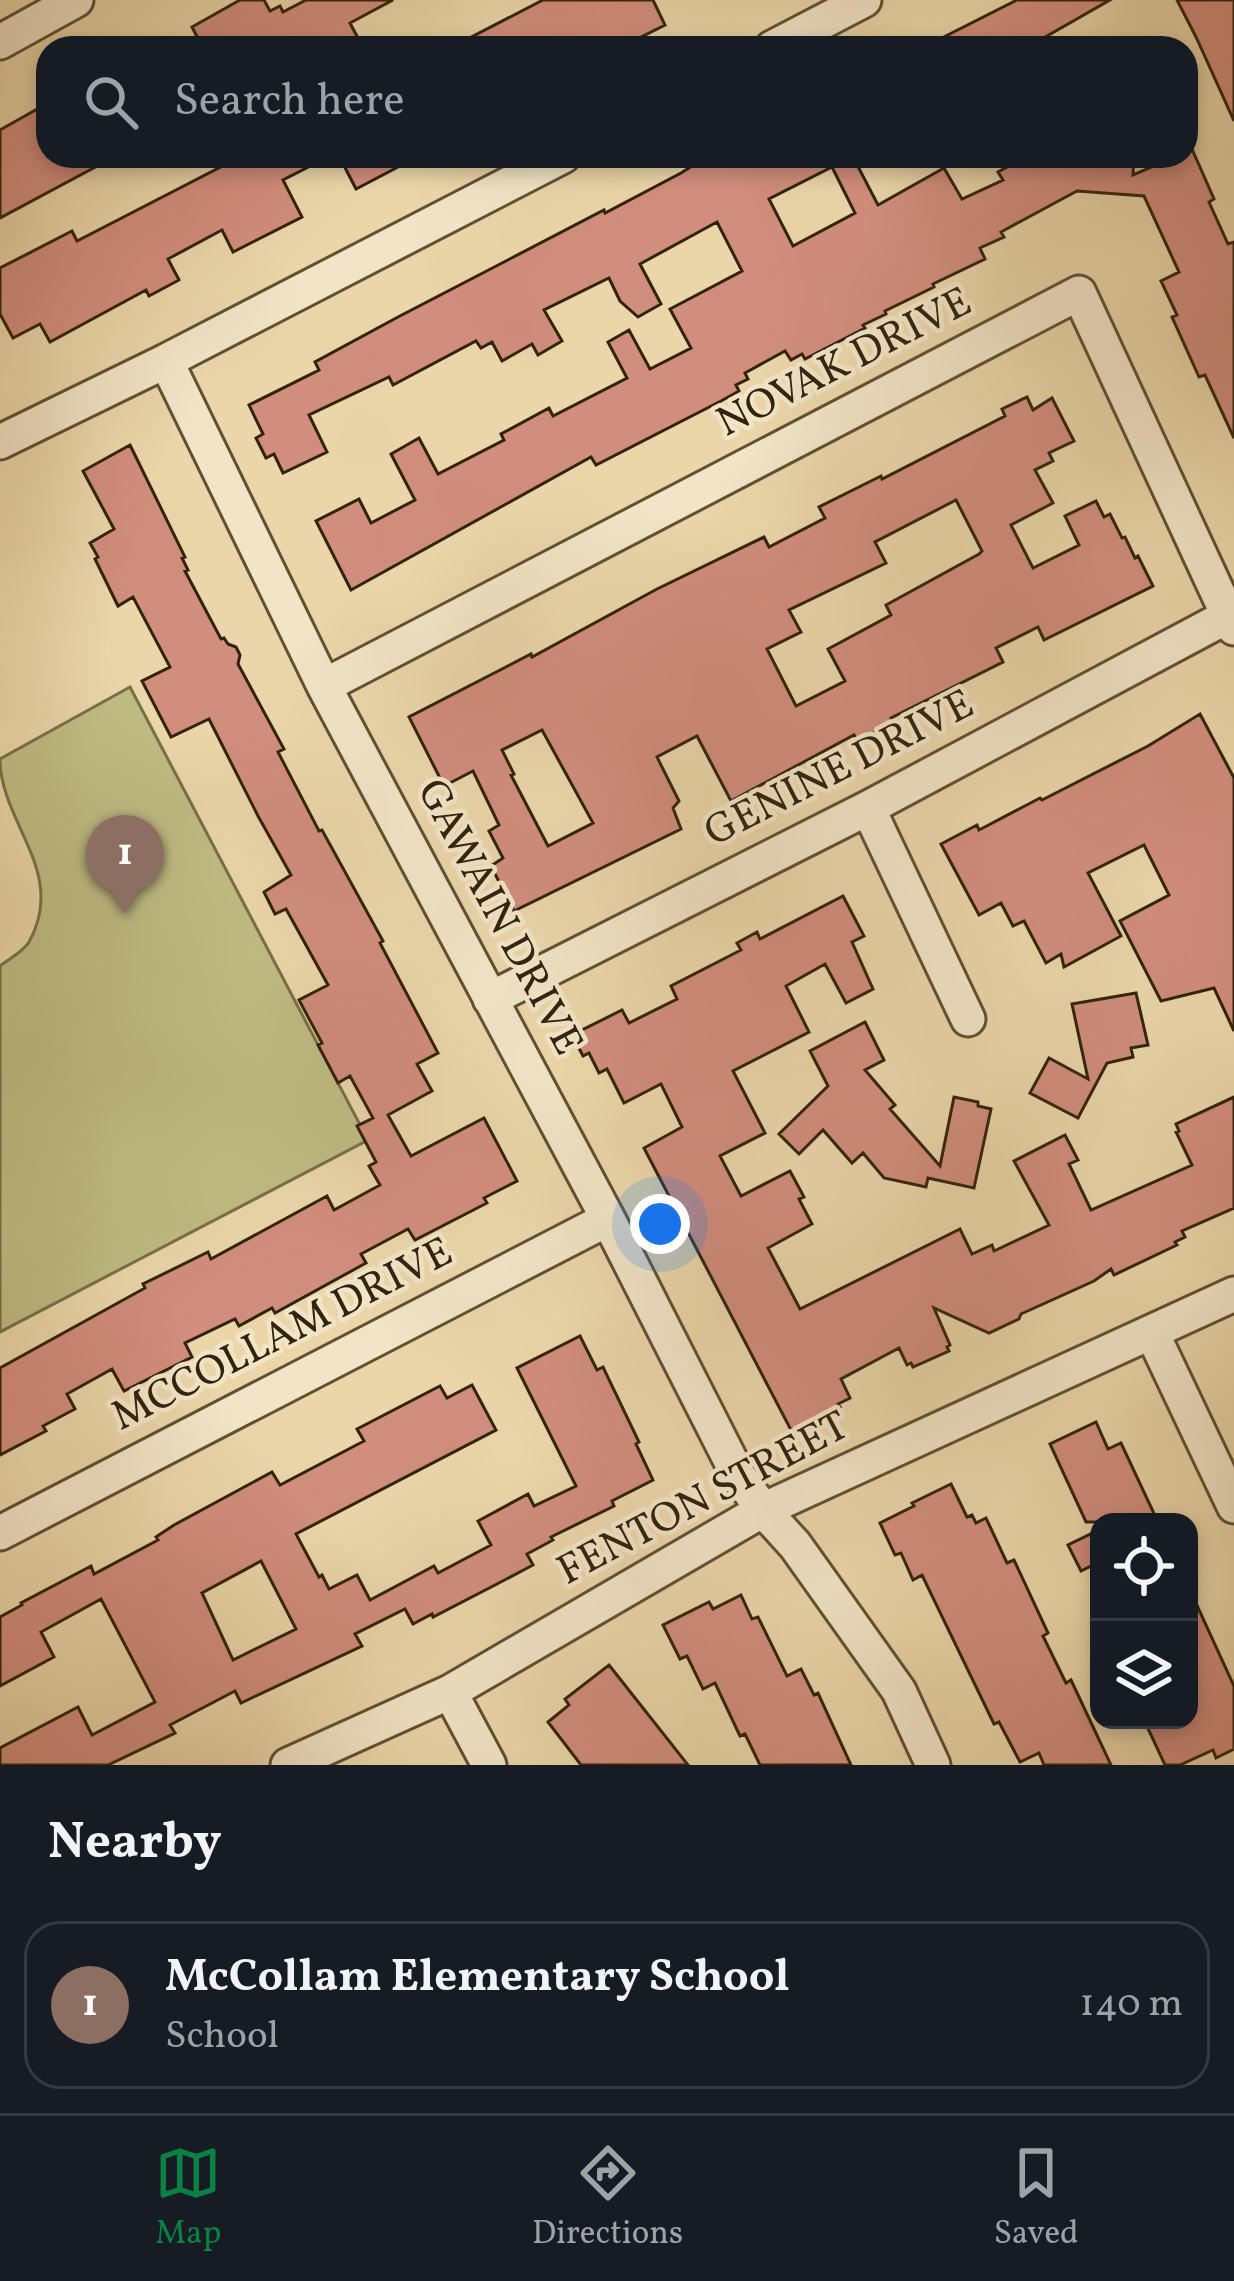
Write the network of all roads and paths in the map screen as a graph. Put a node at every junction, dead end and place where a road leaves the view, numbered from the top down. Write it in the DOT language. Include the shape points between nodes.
graph roads {
  1 [pos="76,0"];
  2 [pos="864,0"];
  3 [pos="795,36"];
  4 [pos="0,42"];
  5 [pos="540,168"];
  6 [pos="166,362"];
  7 [pos="0,442"];
  8 [pos="1231,622"];
  9 [pos="325,686"];
  10 [pos="868,808"];
  11 [pos="490,999"];
  12 [pos="968,1019"];
  13 [pos="608,1219"];
  14 [pos="1234,1294"];
  15 [pos="1152,1333"];
  16 [pos="1234,1506"];
  17 [pos="763,1510"];
  18 [pos="0,1533"];
  19 [pos="450,1693"];
  20 [pos="288,1765"];
  21 [pos="489,1765"];
  22 [pos="933,1765"];
  1 -- 4 [label="street"];
  2 -- 3 [label="street"];
  5 -- 6 [label="street"];
  6 -- 7 [label="street"];
  6 -- 9 [label="street, GAWAIN DRIVE"];
  8 -- 9 [label="street, NOVAK DRIVE" via="1079,293"];
  8 -- 10 [label="street, GENINE DRIVE"];
  9 -- 11 [label="street, GAWAIN DRIVE"];
  10 -- 11 [label="street, GENINE DRIVE"];
  10 -- 12 [label="street"];
  11 -- 13 [label="street, GAWAIN DRIVE"];
  13 -- 17 [label="street, GAWAIN DRIVE"];
  13 -- 18 [label="street, MCCOLLAM DRIVE"];
  14 -- 15 [label="street, FENTON STREET"];
  15 -- 16 [label="street"];
  15 -- 17 [label="street, FENTON STREET"];
  17 -- 19 [label="street, FENTON STREET"];
  17 -- 22 [label="street, GAWAIN DRIVE" via="899,1691"];
  19 -- 20 [label="street, FENTON STREET"];
  19 -- 21 [label="street"];
}
